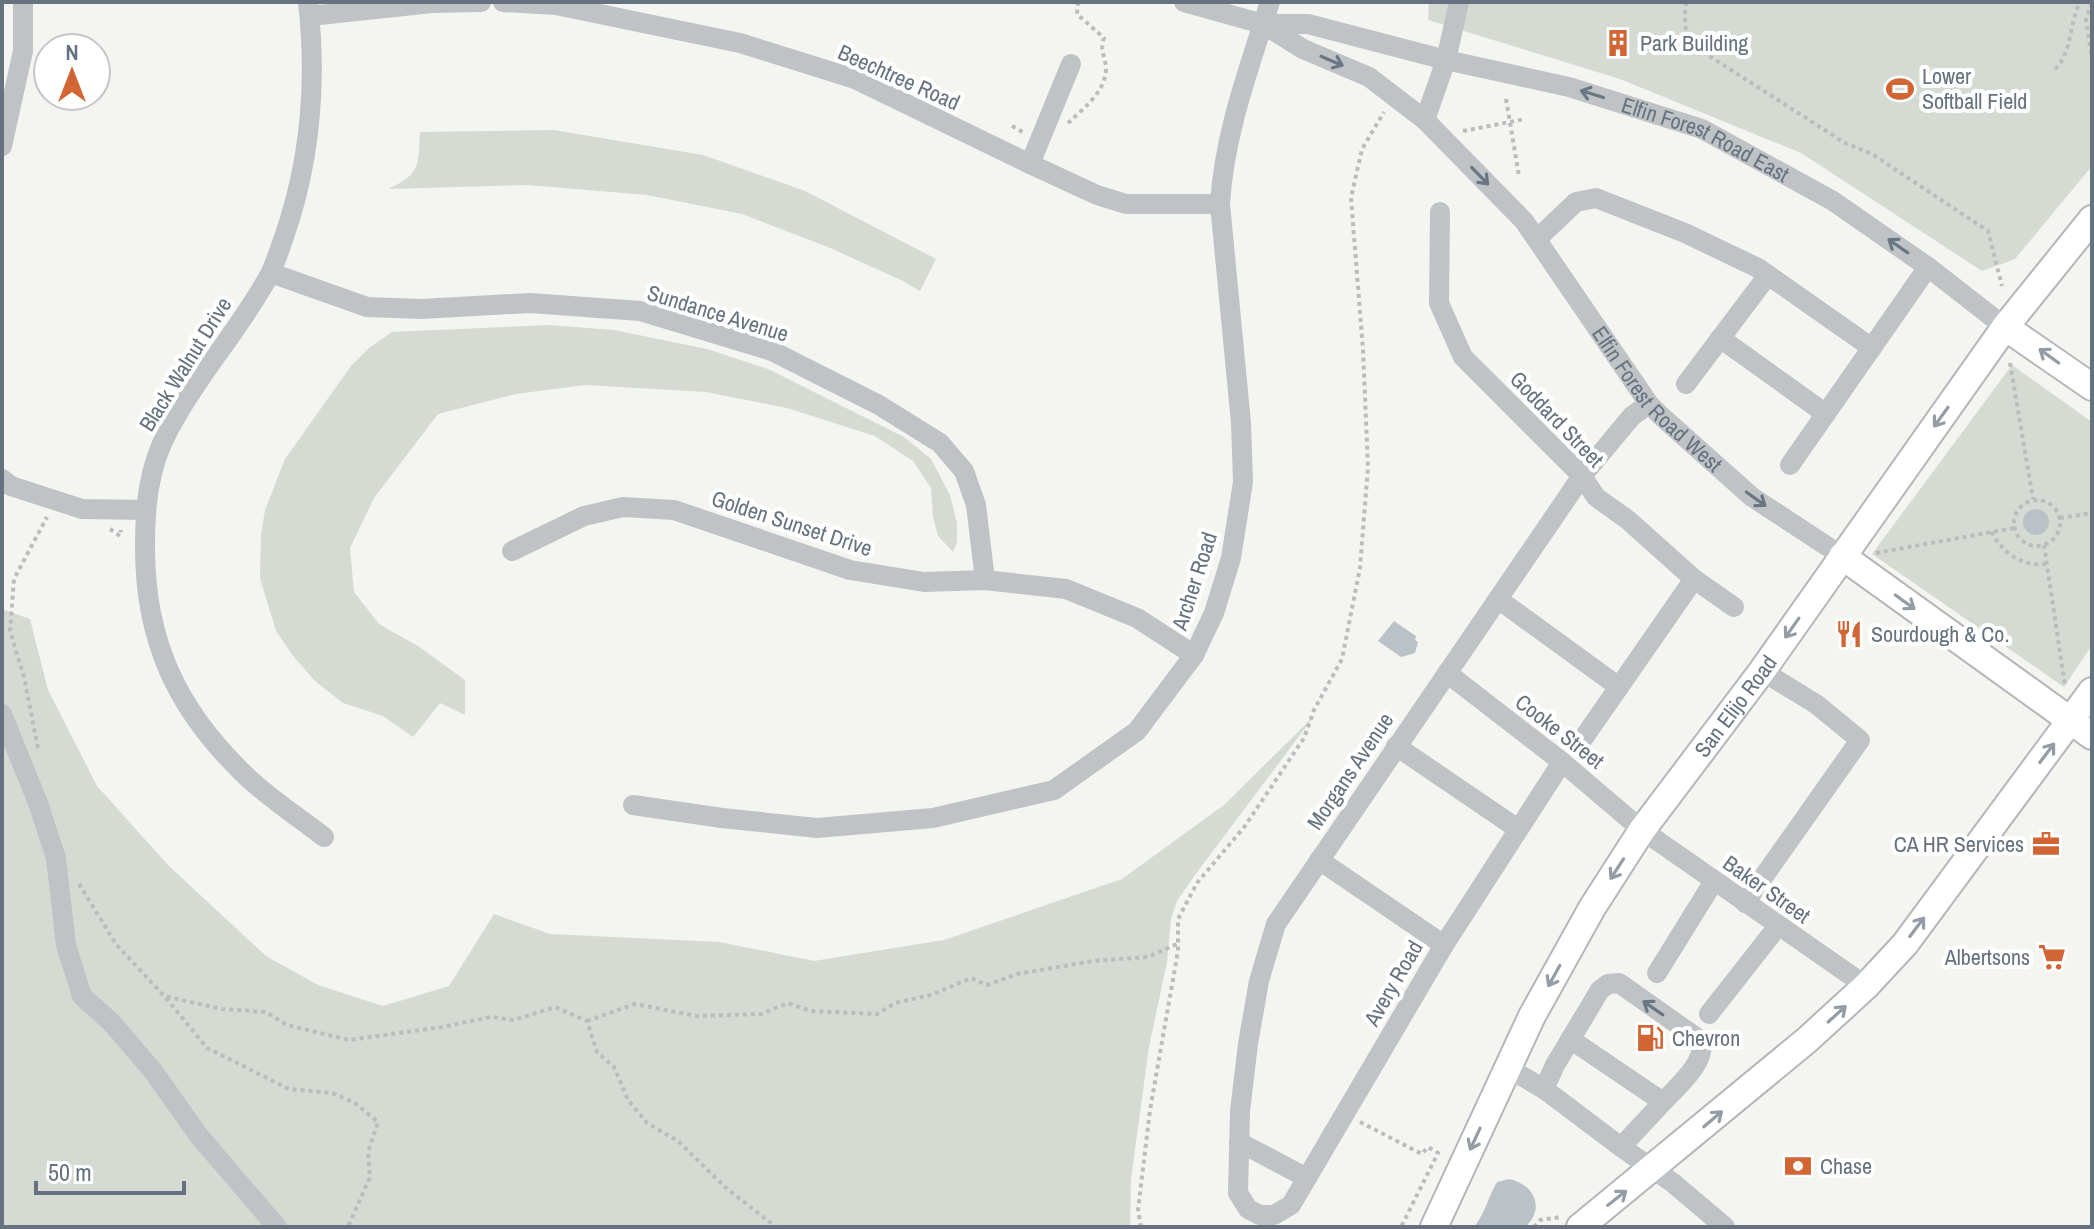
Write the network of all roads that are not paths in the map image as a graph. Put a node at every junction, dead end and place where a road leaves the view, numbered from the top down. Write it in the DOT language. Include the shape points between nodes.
graph roads {
  1 [pos="23,2"];
  2 [pos="481,2"];
  3 [pos="503,2"];
  4 [pos="1184,2"];
  5 [pos="1270,2"];
  6 [pos="1459,2"];
  7 [pos="556,4"];
  8 [pos="309,9"];
  9 [pos="1263,24"];
  10 [pos="1446,60"];
  11 [pos="1071,64"];
  12 [pos="1425,120"];
  13 [pos="2,146"];
  14 [pos="1030,164"];
  15 [pos="1220,204"];
  16 [pos="1440,212"];
  17 [pos="2092,219"];
  18 [pos="1537,239"];
  19 [pos="1928,267"];
  20 [pos="271,273"];
  21 [pos="1768,275"];
  22 [pos="2005,327"];
  23 [pos="1720,338"];
  24 [pos="1872,348"];
  25 [pos="1686,384"];
  26 [pos="2092,387"];
  27 [pos="1649,404"];
  28 [pos="1826,414"];
  29 [pos="1790,465"];
  30 [pos="1582,476"];
  31 [pos="2,479"];
  32 [pos="145,510"];
  33 [pos="512,551"];
  34 [pos="1842,556"];
  35 [pos="1694,579"];
  36 [pos="985,580"];
  37 [pos="1498,599"];
  38 [pos="1734,607"];
  39 [pos="1194,655"];
  40 [pos="1762,671"];
  41 [pos="1447,673"];
  42 [pos="1619,687"];
  43 [pos="2092,691"];
  44 [pos="2,714"];
  45 [pos="2081,728"];
  46 [pos="1580,743"];
  47 [pos="1396,746"];
  48 [pos="1562,762"];
  49 [pos="633,805"];
  50 [pos="1518,829"];
  51 [pos="1642,830"];
  52 [pos="324,837"];
  53 [pos="1319,860"];
  54 [pos="1714,881"];
  55 [pos="1745,903"];
  56 [pos="1778,926"];
  57 [pos="1444,945"];
  58 [pos="1657,973"];
  59 [pos="1866,986"];
  60 [pos="1709,1014"];
  61 [pos="1570,1039"];
  62 [pos="1508,1068"];
  63 [pos="1544,1089"];
  64 [pos="1663,1102"];
  65 [pos="1239,1142"];
  66 [pos="1621,1147"];
  67 [pos="1654,1169"];
  68 [pos="1307,1178"];
  69 [pos="1260,1215"];
  70 [pos="1574,1224"];
  71 [pos="277,1227"];
  72 [pos="1434,1227"];
  73 [pos="1725,1227"];
  1 -- 13 [label="street" via="23,51"];
  2 -- 8 [label="street"];
  3 -- 7 [label="street, Beechtree Road"];
  4 -- 9 [label="street"];
  5 -- 9 [label="street, Archer Road"];
  6 -- 10 [label="street"];
  7 -- 14 [label="street, Beechtree Road" via="740,43 855,79"];
  8 -- 20 [label="street, Black Walnut Drive" via="311,98 305,162"];
  9 -- 10 [label="street, Elfin Forest Road East" via="1308,24"];
  9 -- 12 [label="street, Elfin Forest Road West, one-way" via="1303,49 1369,77"];
  9 -- 15 [label="street, Archer Road" via="1222,169"];
  10 -- 12 [label="street"];
  19 -- 10 [label="street, Elfin Forest Road East, one-way" via="1833,201 1702,129 1569,87"];
  11 -- 14 [label="street"];
  12 -- 18 [label="street, Elfin Forest Road West, one-way"];
  14 -- 15 [label="street, Beechtree Road" via="1126,204"];
  15 -- 39 [label="street, Archer Road" via="1243,482 1231,558"];
  16 -- 30 [label="street, Goddard Street" via="1439,303 1463,357"];
  17 -- 22 [label="main road, San Elijo Road"];
  18 -- 21 [label="street" via="1576,202 1596,198 1685,233"];
  18 -- 27 [label="street, Elfin Forest Road West"];
  19 -- 22 [label="street, Elfin Forest Road East"];
  19 -- 24 [label="street"];
  20 -- 32 [label="street, Black Walnut Drive" via="168,432 151,472"];
  20 -- 36 [label="street, Sundance Avenue" via="367,307 530,303 640,311 772,351 879,405 940,443 964,471 976,505"];
  21 -- 23 [label="street"];
  21 -- 24 [label="street"];
  26 -- 22 [label="main road, Elfin Forest Road East, one-way"];
  22 -- 34 [label="main road, San Elijo Road, one-way"];
  23 -- 25 [label="street"];
  23 -- 28 [label="street"];
  24 -- 28 [label="street"];
  27 -- 30 [label="street, Morgans Avenue" via="1632,416"];
  27 -- 34 [label="street, Elfin Forest Road West, one-way" via="1752,497"];
  28 -- 29 [label="street"];
  30 -- 35 [label="street, Goddard Street" via="1596,497"];
  30 -- 37 [label="street, Morgans Avenue"];
  31 -- 32 [label="street" via="82,509"];
  32 -- 52 [label="street, Black Walnut Drive" via="145,580 160,653 184,702 244,775"];
  33 -- 36 [label="street, Golden Sunset Drive" via="584,516 623,507 662,509 850,570 924,582"];
  34 -- 40 [label="main road, San Elijo Road, one-way"];
  34 -- 45 [label="main road, Elfin Forest Road West, one-way"];
  35 -- 38 [label="street, Goddard Street"];
  35 -- 42 [label="street"];
  36 -- 39 [label="street, Golden Sunset Drive" via="1066,589 1137,618"];
  37 -- 41 [label="street, Morgans Avenue"];
  37 -- 42 [label="street"];
  39 -- 49 [label="street, Archer Road" via="1137,731 1054,790 933,818 817,828"];
  40 -- 51 [label="main road, San Elijo Road"];
  40 -- 55 [label="street" via="1860,740"];
  41 -- 47 [label="street, Morgans Avenue"];
  41 -- 48 [label="street, Cooke Street"];
  42 -- 46 [label="street"];
  43 -- 45 [label="main road"];
  44 -- 71 [label="street" via="56,858 66,945 82,996 153,1071 199,1136"];
  59 -- 45 [label="main road, one-way"];
  47 -- 50 [label="street"];
  47 -- 53 [label="street, Morgans Avenue"];
  48 -- 50 [label="street, Avery Road"];
  48 -- 51 [label="street, Cooke Street"];
  50 -- 57 [label="street, Avery Road"];
  51 -- 54 [label="street, Baker Street"];
  51 -- 62 [label="main road, San Elijo Road, one-way" via="1592,908"];
  53 -- 57 [label="street"];
  53 -- 65 [label="street, Morgans Avenue" via="1269,943 1248,1044"];
  54 -- 55 [label="street, Baker Street"];
  54 -- 58 [label="street"];
  55 -- 56 [label="street, Baker Street"];
  56 -- 59 [label="street, Baker Street"];
  56 -- 60 [label="street"];
  57 -- 68 [label="street, Avery Road"];
  67 -- 59 [label="main road, one-way"];
  61 -- 63 [label="street"];
  61 -- 64 [label="street"];
  64 -- 61 [label="street, one-way" via="1700,1058 1703,1046 1619,983 1600,990"];
  62 -- 63 [label="street"];
  62 -- 72 [label="main road, San Elijo Road, one-way"];
  63 -- 66 [label="street"];
  64 -- 66 [label="street"];
  65 -- 68 [label="street"];
  65 -- 69 [label="street, Morgans Avenue" via="1238,1193 1248,1209"];
  66 -- 67 [label="street"];
  70 -- 67 [label="main road, one-way"];
  67 -- 73 [label="street"];
  68 -- 69 [label="street, Avery Road" via="1286,1210"];
}
